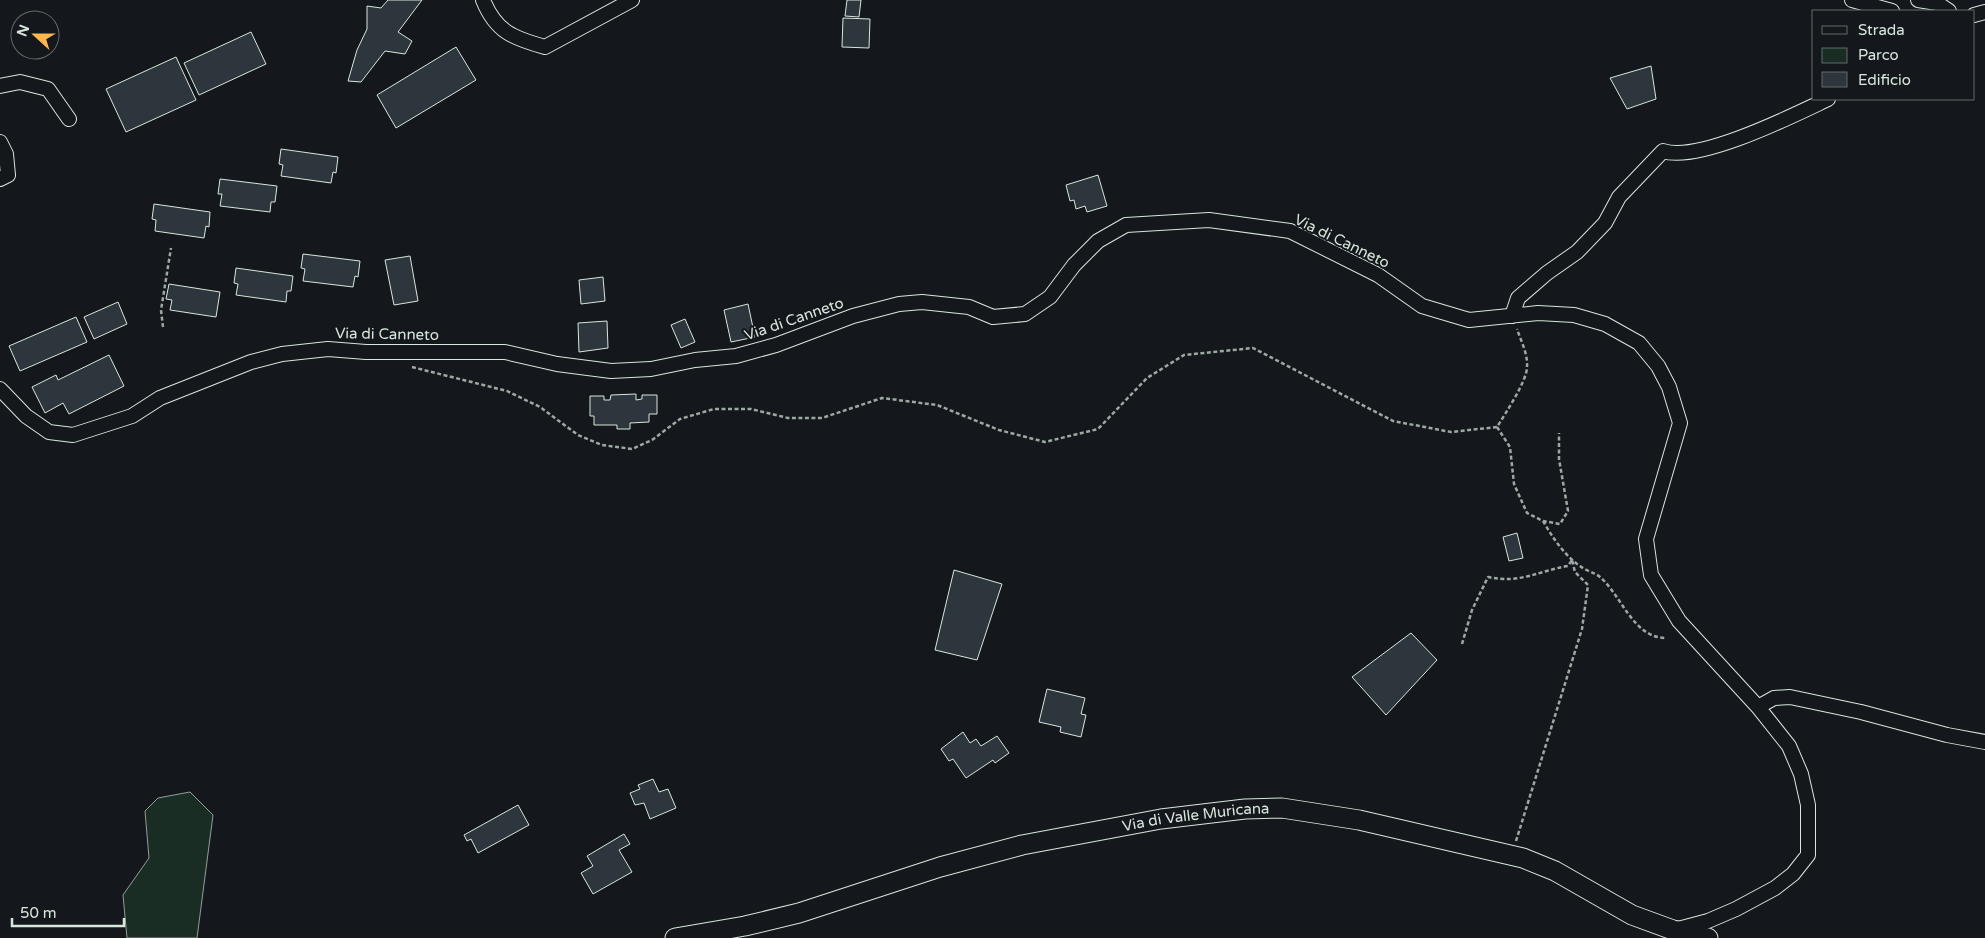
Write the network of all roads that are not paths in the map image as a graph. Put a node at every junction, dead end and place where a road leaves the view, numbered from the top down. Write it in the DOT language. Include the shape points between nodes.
graph roads {
  1 [pos="482,0"];
  2 [pos="632,0"];
  3 [pos="1852,0"];
  4 [pos="1918,0"];
  5 [pos="1888,10"];
  6 [pos="1947,10"];
  7 [pos="0,86"];
  8 [pos="1826,100"];
  9 [pos="69,119"];
  10 [pos="0,142"];
  11 [pos="0,179"];
  12 [pos="1512,316"];
  13 [pos="0,389"];
  14 [pos="1758,707"];
  15 [pos="1985,742"];
  16 [pos="1673,930"];
  17 [pos="675,938"];
  18 [pos="1708,938"];
  1 -- 2 [label="street" via="496,26 517,39 545,47"];
  3 -- 5 [label="street"];
  4 -- 6 [label="street" via="1936,3"];
  7 -- 9 [label="street" via="20,82 48,90"];
  8 -- 12 [label="street" via="1765,128 1705,149 1674,155 1663,151 1619,197 1605,223 1577,252 1518,298"];
  10 -- 11 [label="street" via="6,154 8,175"];
  12 -- 13 [label="street, Via di Canneto" via="1469,320 1422,306 1378,275 1290,230 1209,220 1126,225 1098,241 1074,265 1050,297 1025,314 994,317 969,307 922,302 899,304 853,316 776,345 736,356 651,369 611,371 557,364 505,352 328,349 282,354 251,362 160,398 132,416 73,435 49,432 26,416"];
  12 -- 14 [label="street, Via di Canneto" via="1538,313 1574,315 1605,324 1639,342 1658,366 1670,387 1680,423 1646,539 1651,575 1679,621"];
  14 -- 15 [label="street" via="1774,698 1790,697 1853,710 1947,736"];
  14 -- 16 [label="street, Via di Canneto" via="1789,746 1801,774 1809,816 1808,855 1793,874 1763,895 1708,921"];
  16 -- 17 [label="street, Via di Valle Muricana" via="1625,912 1545,866 1512,854 1319,812 1282,808 1161,819 1008,848 799,913"];
  16 -- 18 [label="street, Via di Valle Muricana"];
}
